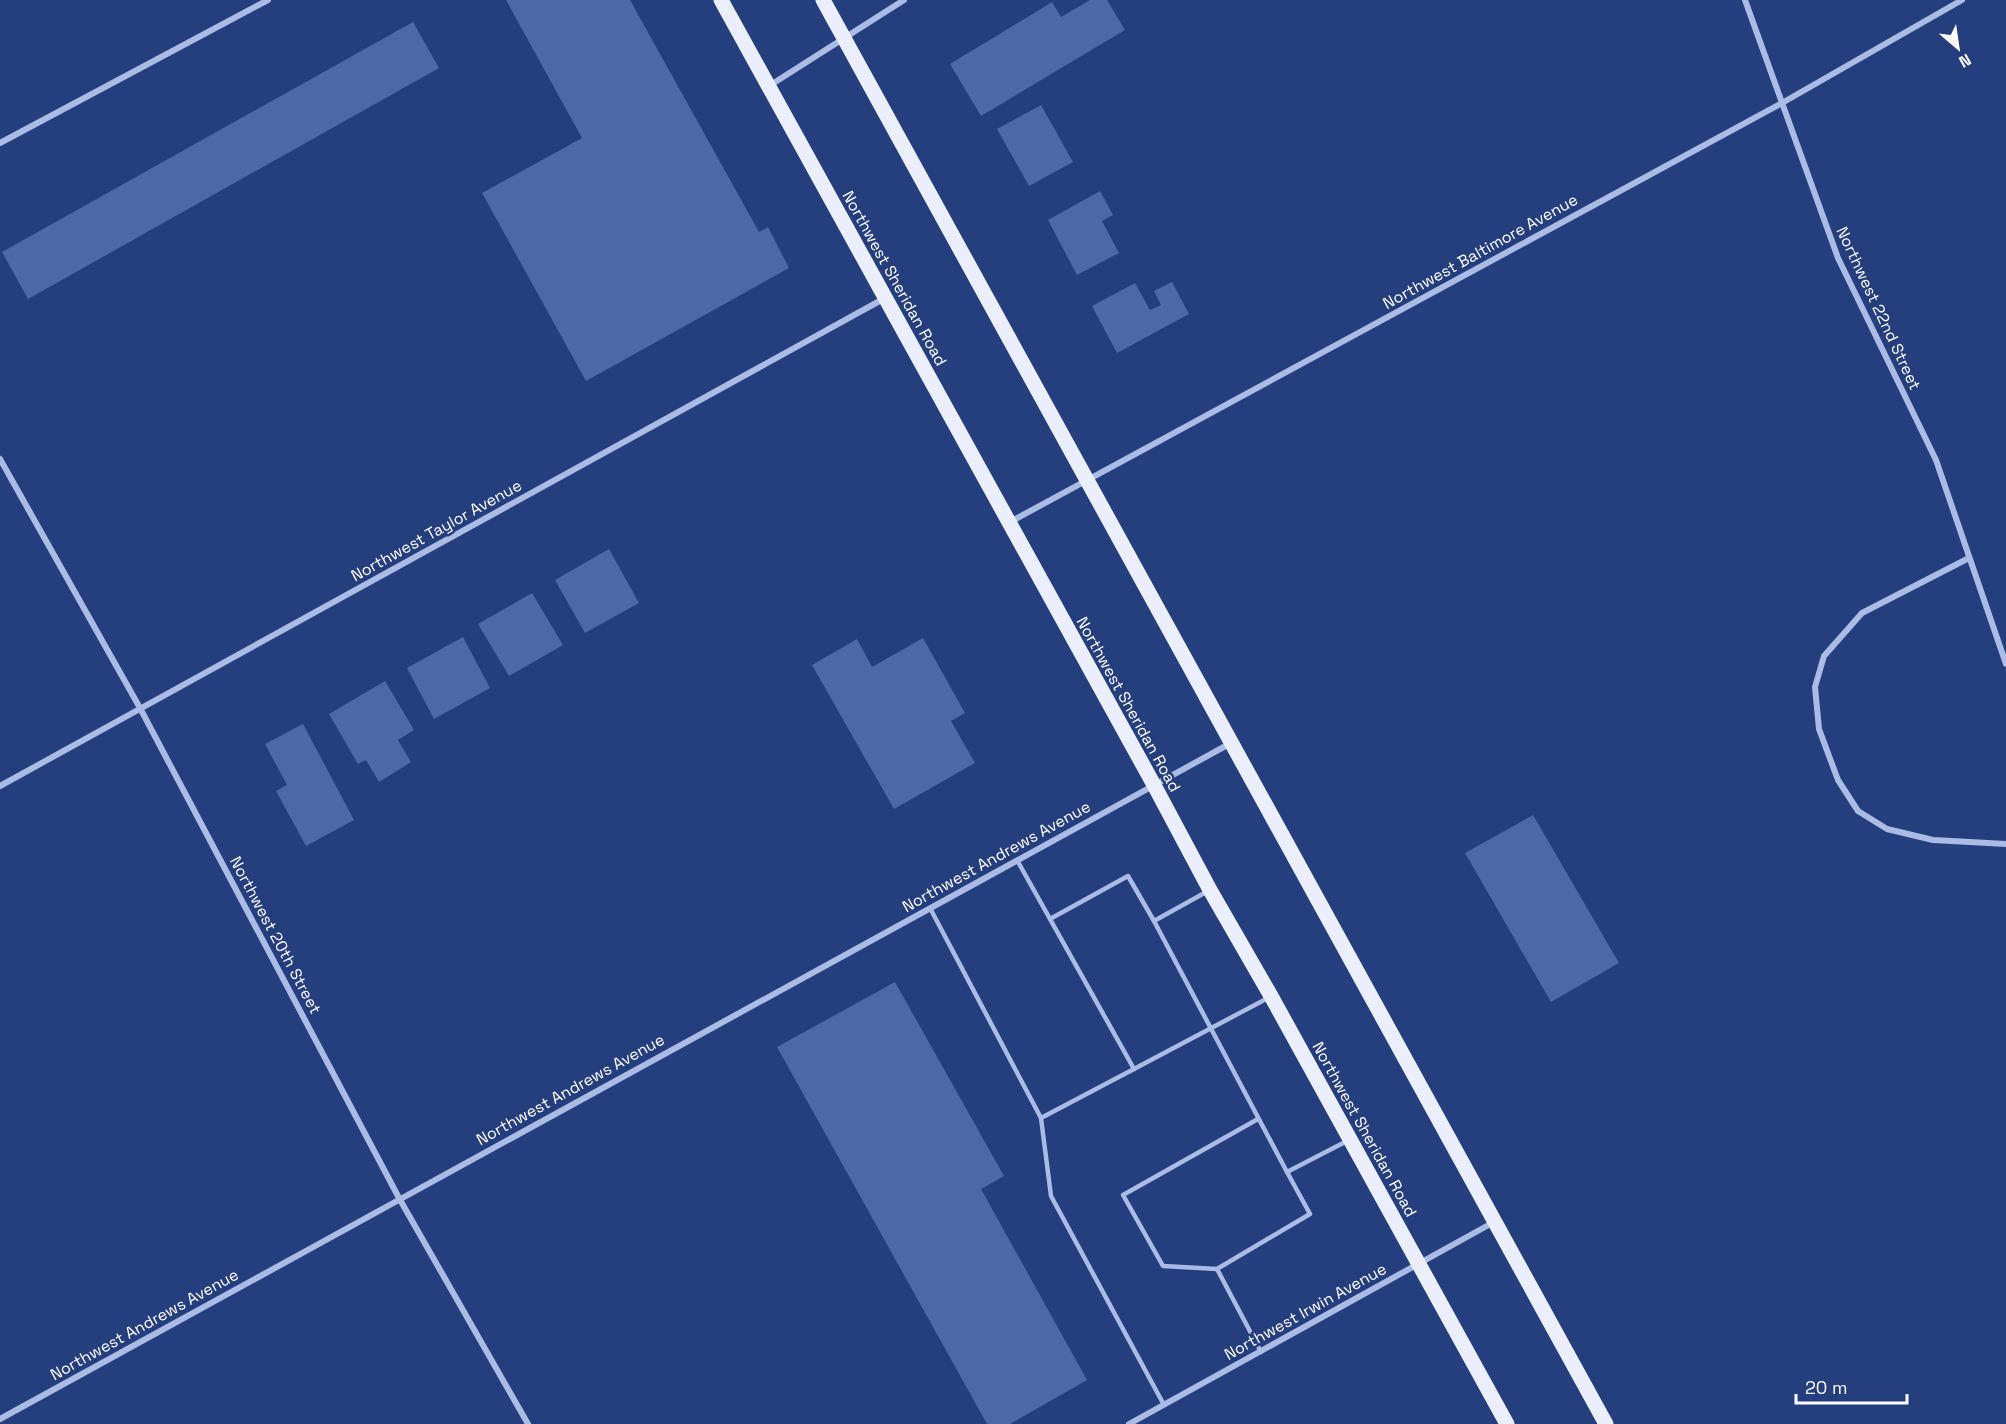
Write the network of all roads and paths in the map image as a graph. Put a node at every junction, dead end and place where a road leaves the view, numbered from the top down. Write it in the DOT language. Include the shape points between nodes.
graph roads {
  1 [pos="268,0"];
  2 [pos="721,0"];
  3 [pos="823,0"];
  4 [pos="904,0"];
  5 [pos="1745,0"];
  6 [pos="1962,0"];
  7 [pos="844,38"];
  8 [pos="768,86"];
  9 [pos="1782,102"];
  10 [pos="0,143"];
  11 [pos="885,298"];
  12 [pos="0,459"];
  13 [pos="1087,480"];
  14 [pos="1009,523"];
  15 [pos="1970,558"];
  16 [pos="2006,664"];
  17 [pos="140,708"];
  18 [pos="1231,742"];
  19 [pos="1154,785"];
  20 [pos="0,786"];
  21 [pos="2006,844"];
  22 [pos="1017,860"];
  23 [pos="1210,890"];
  24 [pos="930,908"];
  25 [pos="1050,919"];
  26 [pos="1154,921"];
  27 [pos="1271,996"];
  28 [pos="1210,1028"];
  29 [pos="1134,1069"];
  30 [pos="1041,1118"];
  31 [pos="1258,1119"];
  32 [pos="1350,1140"];
  33 [pos="1287,1172"];
  34 [pos="399,1198"];
  35 [pos="1495,1222"];
  36 [pos="1419,1264"];
  37 [pos="1217,1269"];
  38 [pos="1261,1352"];
  39 [pos="1164,1405"];
  40 [pos="0,1419"];
  41 [pos="528,1424"];
  42 [pos="1129,1424"];
  43 [pos="1507,1424"];
  44 [pos="1606,1424"];
  1 -- 10 [label="street"];
  2 -- 8 [label="main road, Northwest Sheridan Road"];
  3 -- 7 [label="main road"];
  4 -- 7 [label="street"];
  5 -- 9 [label="street, Northwest 22nd Street"];
  6 -- 9 [label="street, Northwest Baltimore Avenue"];
  7 -- 8 [label="street"];
  7 -- 13 [label="main road"];
  8 -- 11 [label="main road, Northwest Sheridan Road"];
  9 -- 13 [label="street, Northwest Baltimore Avenue"];
  9 -- 15 [label="street, Northwest 22nd Street" via="1838,258 1936,460"];
  11 -- 14 [label="main road, Northwest Sheridan Road"];
  11 -- 17 [label="street, Northwest Taylor Avenue"];
  12 -- 17 [label="street, Northwest 20th Street"];
  13 -- 14 [label="street, Northwest Baltimore Avenue"];
  13 -- 18 [label="main road"];
  14 -- 19 [label="main road, Northwest Sheridan Road"];
  15 -- 16 [label="street, Northwest 22nd Street"];
  15 -- 21 [label="street" via="1862,613 1824,656 1815,687 1819,729 1838,780 1858,811 1887,829 1933,840"];
  17 -- 20 [label="street, Northwest Taylor Avenue"];
  17 -- 34 [label="street, Northwest 20th Street"];
  18 -- 19 [label="street, Northwest Andrews Avenue"];
  18 -- 35 [label="main road"];
  19 -- 22 [label="street, Northwest Andrews Avenue"];
  19 -- 23 [label="main road, Northwest Sheridan Road"];
  22 -- 24 [label="street, Northwest Andrews Avenue"];
  22 -- 25 [label="lane"];
  23 -- 26 [label="lane"];
  23 -- 27 [label="main road, Northwest Sheridan Road"];
  24 -- 30 [label="lane"];
  24 -- 34 [label="street, Northwest Andrews Avenue"];
  25 -- 26 [label="lane" via="1128,876"];
  25 -- 29 [label="lane"];
  26 -- 28 [label="lane"];
  27 -- 28 [label="lane"];
  27 -- 32 [label="main road, Northwest Sheridan Road"];
  28 -- 29 [label="lane"];
  28 -- 31 [label="lane"];
  29 -- 30 [label="lane"];
  30 -- 39 [label="lane" via="1051,1196"];
  31 -- 33 [label="lane"];
  31 -- 37 [label="lane" via="1123,1195 1163,1266"];
  32 -- 33 [label="lane"];
  32 -- 36 [label="main road, Northwest Sheridan Road"];
  33 -- 37 [label="lane" via="1310,1214"];
  34 -- 40 [label="street, Northwest Andrews Avenue"];
  34 -- 41 [label="street, Northwest 20th Street"];
  35 -- 36 [label="street, Northwest Irwin Avenue"];
  35 -- 44 [label="main road"];
  36 -- 38 [label="street, Northwest Irwin Avenue"];
  36 -- 43 [label="main road, Northwest Sheridan Road"];
  37 -- 38 [label="lane"];
  38 -- 39 [label="street, Northwest Irwin Avenue"];
  39 -- 42 [label="street, Northwest Irwin Avenue"];
}
